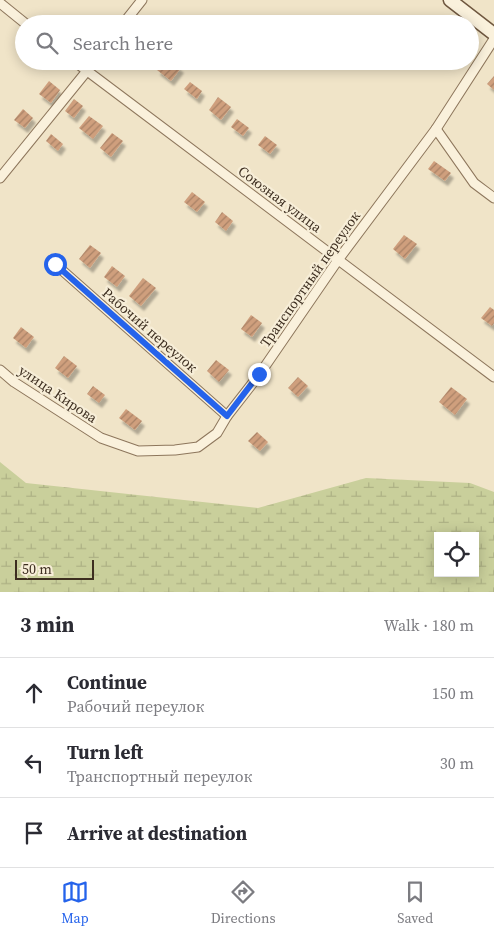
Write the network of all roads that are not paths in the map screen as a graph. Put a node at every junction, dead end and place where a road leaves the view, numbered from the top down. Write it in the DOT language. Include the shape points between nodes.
graph roads {
  1 [pos="142,0"];
  2 [pos="450,0"];
  3 [pos="0,3"];
  4 [pos="15,15"];
  5 [pos="130,15"];
  6 [pos="469,15"];
  7 [pos="479,22"];
  8 [pos="494,34"];
  9 [pos="494,39"];
  10 [pos="479,62"];
  11 [pos="474,70"];
  12 [pos="87,71"];
  13 [pos="436,129"];
  14 [pos="0,178"];
  15 [pos="494,198"];
  16 [pos="338,260"];
  17 [pos="55,264"];
  18 [pos="0,370"];
  19 [pos="494,377"];
  20 [pos="227,416"];
  21 [pos="102,438"];
  1 -- 5 [label="street"];
  2 -- 6 [label="street"];
  3 -- 4 [label="street"];
  7 -- 8 [label="street"];
  9 -- 10 [label="street, Транспортный переулок"];
  11 -- 13 [label="street, Транспортный переулок"];
  12 -- 14 [label="street"];
  12 -- 16 [label="street, Союзная улица"];
  13 -- 15 [label="street" via="474,183"];
  13 -- 16 [label="street, Транспортный переулок"];
  16 -- 19 [label="street, Союзная улица"];
  16 -- 20 [label="street, Транспортный переулок"];
  17 -- 20 [label="street, Рабочий переулок"];
  18 -- 21 [label="street, улица Кирова"];
  20 -- 21 [label="street, Транспортный переулок" via="217,433 198,447 138,452"];
}
